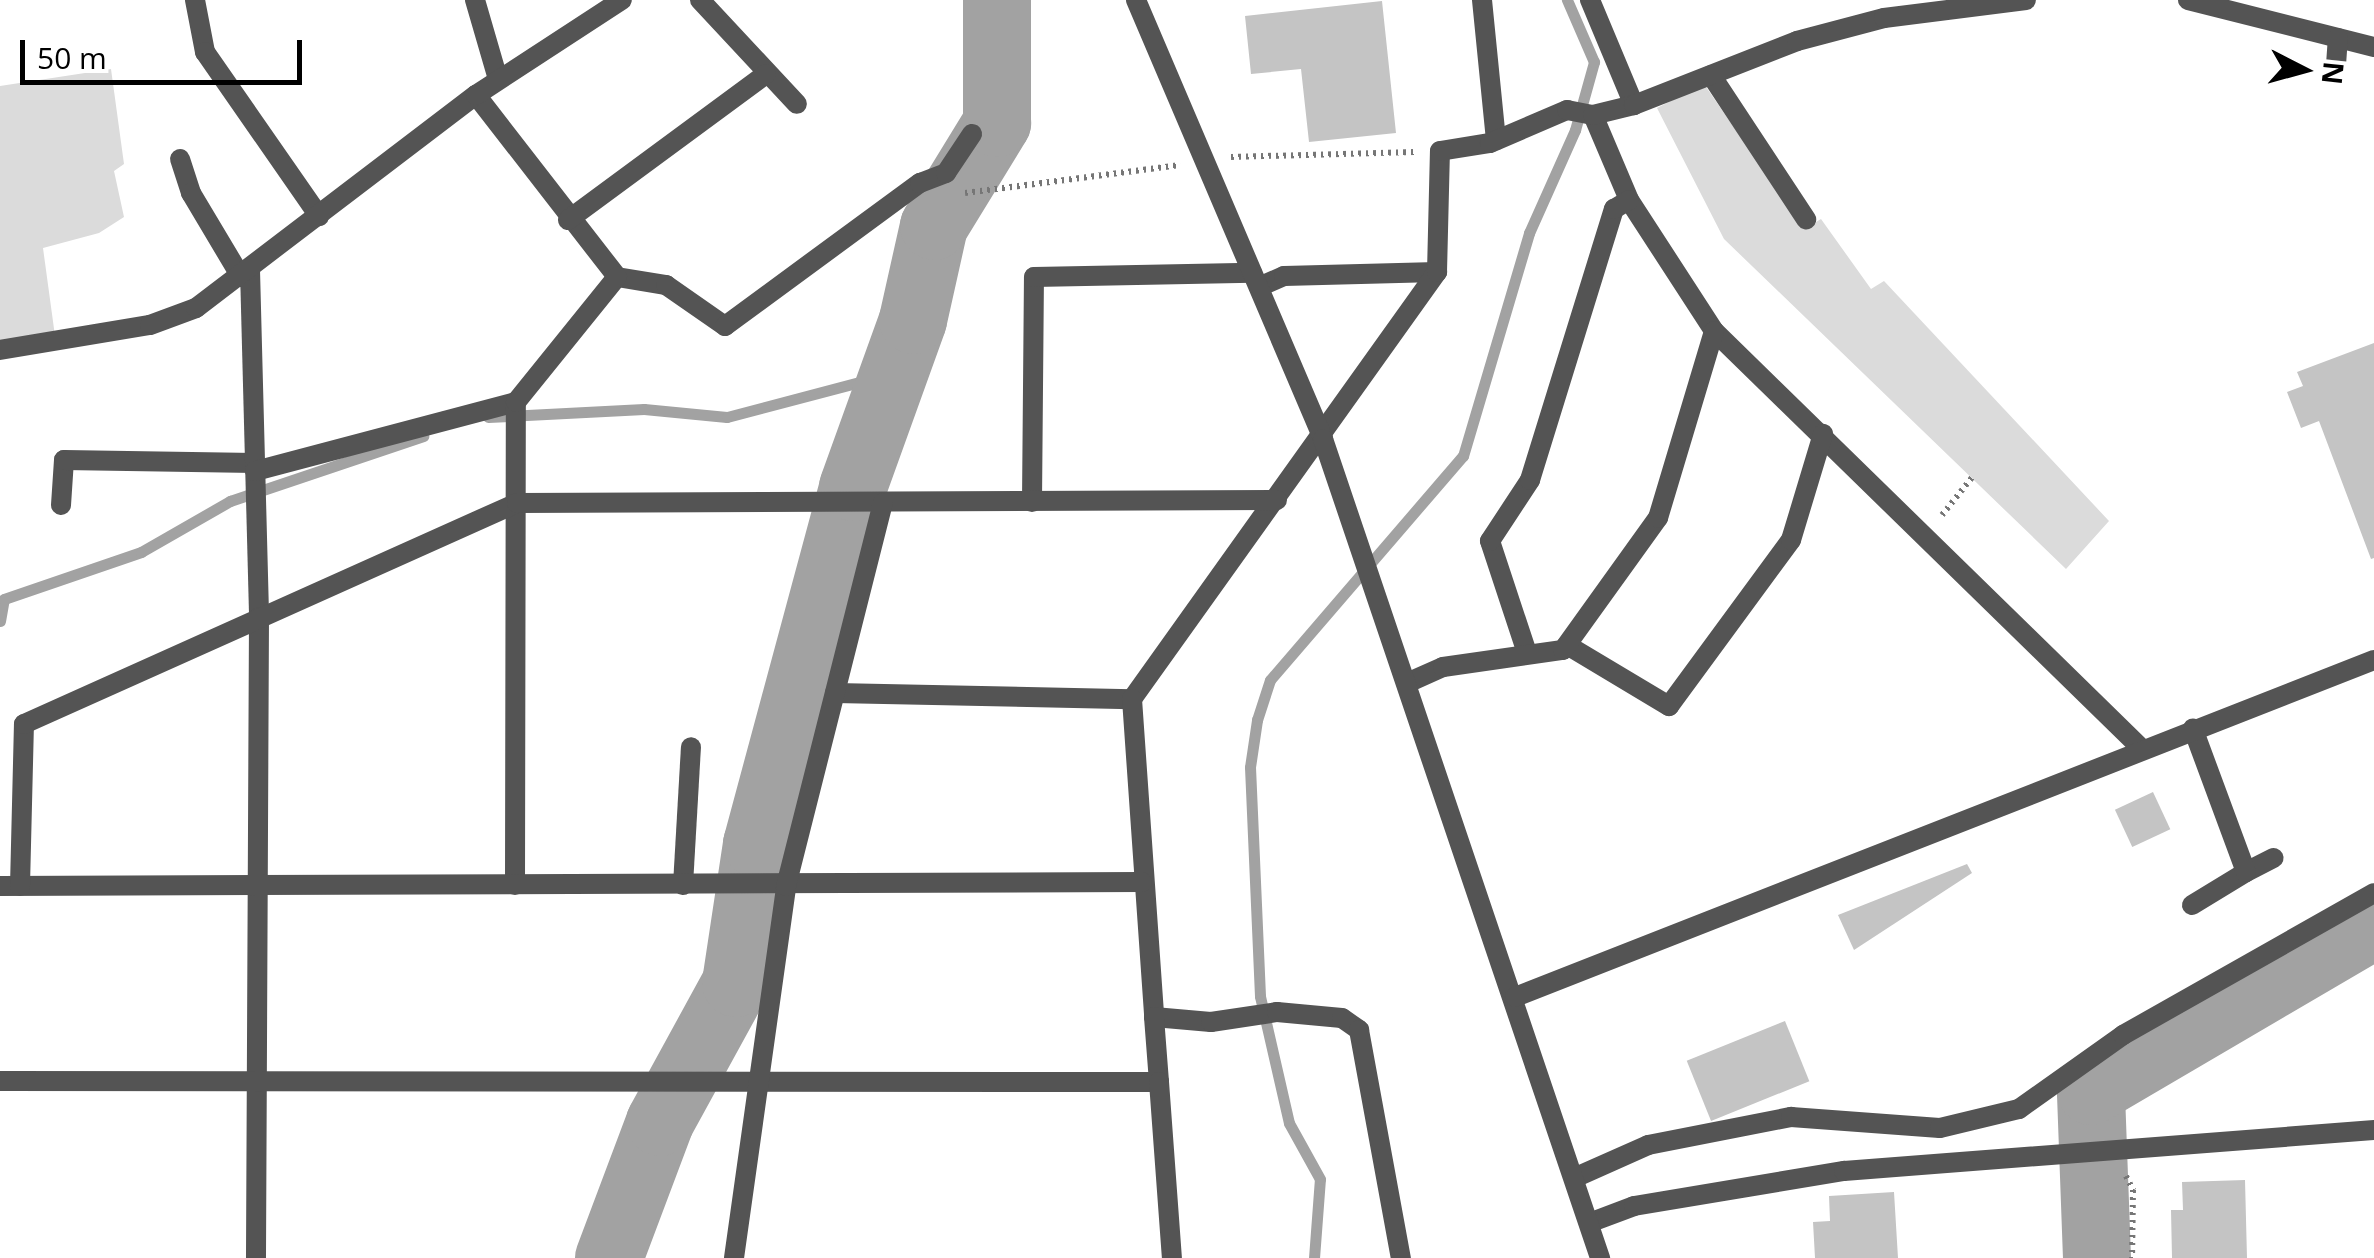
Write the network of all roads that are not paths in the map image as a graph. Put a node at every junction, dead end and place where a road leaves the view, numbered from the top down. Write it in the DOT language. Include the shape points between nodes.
graph roads {
  1 [pos="195,0"];
  2 [pos="476,0"];
  3 [pos="622,0"];
  4 [pos="700,0"];
  5 [pos="1136,0"];
  6 [pos="1482,0"];
  7 [pos="1590,0"];
  8 [pos="2026,0"];
  9 [pos="2188,0"];
  10 [pos="1880,9"];
  11 [pos="2338,38"];
  12 [pos="2374,47"];
  13 [pos="2336,65"];
  14 [pos="766,74"];
  15 [pos="1712,75"];
  16 [pos="498,79"];
  17 [pos="476,94"];
  18 [pos="797,104"];
  19 [pos="1634,105"];
  20 [pos="1593,116"];
  21 [pos="972,134"];
  22 [pos="1496,140"];
  23 [pos="180,159"];
  24 [pos="1629,200"];
  25 [pos="319,216"];
  26 [pos="1806,219"];
  27 [pos="568,220"];
  28 [pos="1437,272"];
  29 [pos="246,274"];
  30 [pos="617,277"];
  31 [pos="1255,280"];
  32 [pos="1714,331"];
  33 [pos="0,350"];
  34 [pos="516,402"];
  35 [pos="1823,434"];
  36 [pos="1323,439"];
  37 [pos="255,467"];
  38 [pos="1277,500"];
  39 [pos="1032,502"];
  40 [pos="517,503"];
  41 [pos="882,503"];
  42 [pos="61,505"];
  43 [pos="259,618"];
  44 [pos="1567,645"];
  45 [pos="1527,652"];
  46 [pos="2374,660"];
  47 [pos="1407,683"];
  48 [pos="836,692"];
  49 [pos="1132,699"];
  50 [pos="2193,729"];
  51 [pos="691,747"];
  52 [pos="2142,748"];
  53 [pos="2274,858"];
  54 [pos="2246,872"];
  55 [pos="1142,882"];
  56 [pos="515,885"];
  57 [pos="683,885"];
  58 [pos="10,886"];
  59 [pos="256,886"];
  60 [pos="786,886"];
  61 [pos="2374,893"];
  62 [pos="2192,905"];
  63 [pos="1515,997"];
  64 [pos="1154,1017"];
  65 [pos="0,1082"];
  66 [pos="256,1082"];
  67 [pos="757,1082"];
  68 [pos="1158,1082"];
  69 [pos="2374,1130"];
  70 [pos="1574,1178"];
  71 [pos="1589,1223"];
  72 [pos="256,1258"];
  73 [pos="734,1258"];
  74 [pos="1172,1258"];
  75 [pos="1402,1258"];
  76 [pos="1600,1258"];
  1 -- 25 [label="street" via="206,52"];
  2 -- 16 [label="street"];
  3 -- 16 [label="street"];
  4 -- 14 [label="street"];
  5 -- 31 [label="street"];
  6 -- 22 [label="street"];
  7 -- 19 [label="street"];
  8 -- 10 [label="street"];
  9 -- 11 [label="street"];
  10 -- 15 [label="street"];
  11 -- 12 [label="street"];
  11 -- 13 [label="street"];
  14 -- 18 [label="street"];
  14 -- 27 [label="street"];
  15 -- 19 [label="street"];
  15 -- 26 [label="street"];
  16 -- 17 [label="street"];
  17 -- 25 [label="street"];
  17 -- 27 [label="street"];
  19 -- 20 [label="street"];
  20 -- 22 [label="street" via="1568,110"];
  20 -- 24 [label="street"];
  21 -- 30 [label="street" via="946,173 920,184 726,326 666,284"];
  22 -- 28 [label="street" via="1440,151"];
  23 -- 29 [label="street" via="191,194"];
  24 -- 32 [label="street"];
  24 -- 45 [label="street" via="1614,209 1530,480 1490,541"];
  25 -- 29 [label="street"];
  27 -- 30 [label="street"];
  28 -- 31 [label="street"];
  28 -- 36 [label="street"];
  29 -- 33 [label="street" via="178,318"];
  29 -- 37 [label="street"];
  30 -- 34 [label="street"];
  31 -- 36 [label="street"];
  31 -- 39 [label="street" via="1034,277"];
  32 -- 35 [label="street"];
  32 -- 44 [label="street" via="1658,518"];
  34 -- 37 [label="street"];
  34 -- 40 [label="street"];
  35 -- 44 [label="street" via="1791,540 1669,706"];
  35 -- 52 [label="street"];
  36 -- 38 [label="street"];
  36 -- 47 [label="street"];
  37 -- 42 [label="street" via="64,460"];
  37 -- 43 [label="street"];
  38 -- 39 [label="street"];
  38 -- 49 [label="street"];
  39 -- 41 [label="street"];
  40 -- 41 [label="street"];
  40 -- 43 [label="street"];
  40 -- 56 [label="street"];
  41 -- 48 [label="street"];
  43 -- 58 [label="street" via="24,724"];
  43 -- 59 [label="street"];
  44 -- 45 [label="street"];
  45 -- 47 [label="street" via="1443,667"];
  46 -- 50 [label="street"];
  47 -- 63 [label="street"];
  48 -- 49 [label="street"];
  48 -- 60 [label="street"];
  49 -- 55 [label="street"];
  50 -- 52 [label="street"];
  50 -- 54 [label="street"];
  51 -- 57 [label="street"];
  52 -- 63 [label="street"];
  53 -- 54 [label="street"];
  54 -- 62 [label="street"];
  55 -- 60 [label="street"];
  55 -- 64 [label="street"];
  56 -- 57 [label="street"];
  56 -- 59 [label="street"];
  57 -- 60 [label="street"];
  58 -- 59 [label="street"];
  59 -- 66 [label="street"];
  60 -- 67 [label="street"];
  61 -- 70 [label="street" via="2123,1035 2019,1108 1940,1128 1792,1118 1648,1145"];
  63 -- 70 [label="street"];
  64 -- 68 [label="street"];
  64 -- 75 [label="street" via="1211,1022 1276,1012 1342,1018 1359,1030"];
  65 -- 66 [label="street"];
  66 -- 67 [label="street"];
  66 -- 72 [label="street"];
  67 -- 68 [label="street"];
  67 -- 73 [label="street"];
  68 -- 74 [label="street"];
  69 -- 71 [label="street" via="1844,1171 1634,1206"];
  70 -- 71 [label="street"];
  71 -- 76 [label="street"];
}
